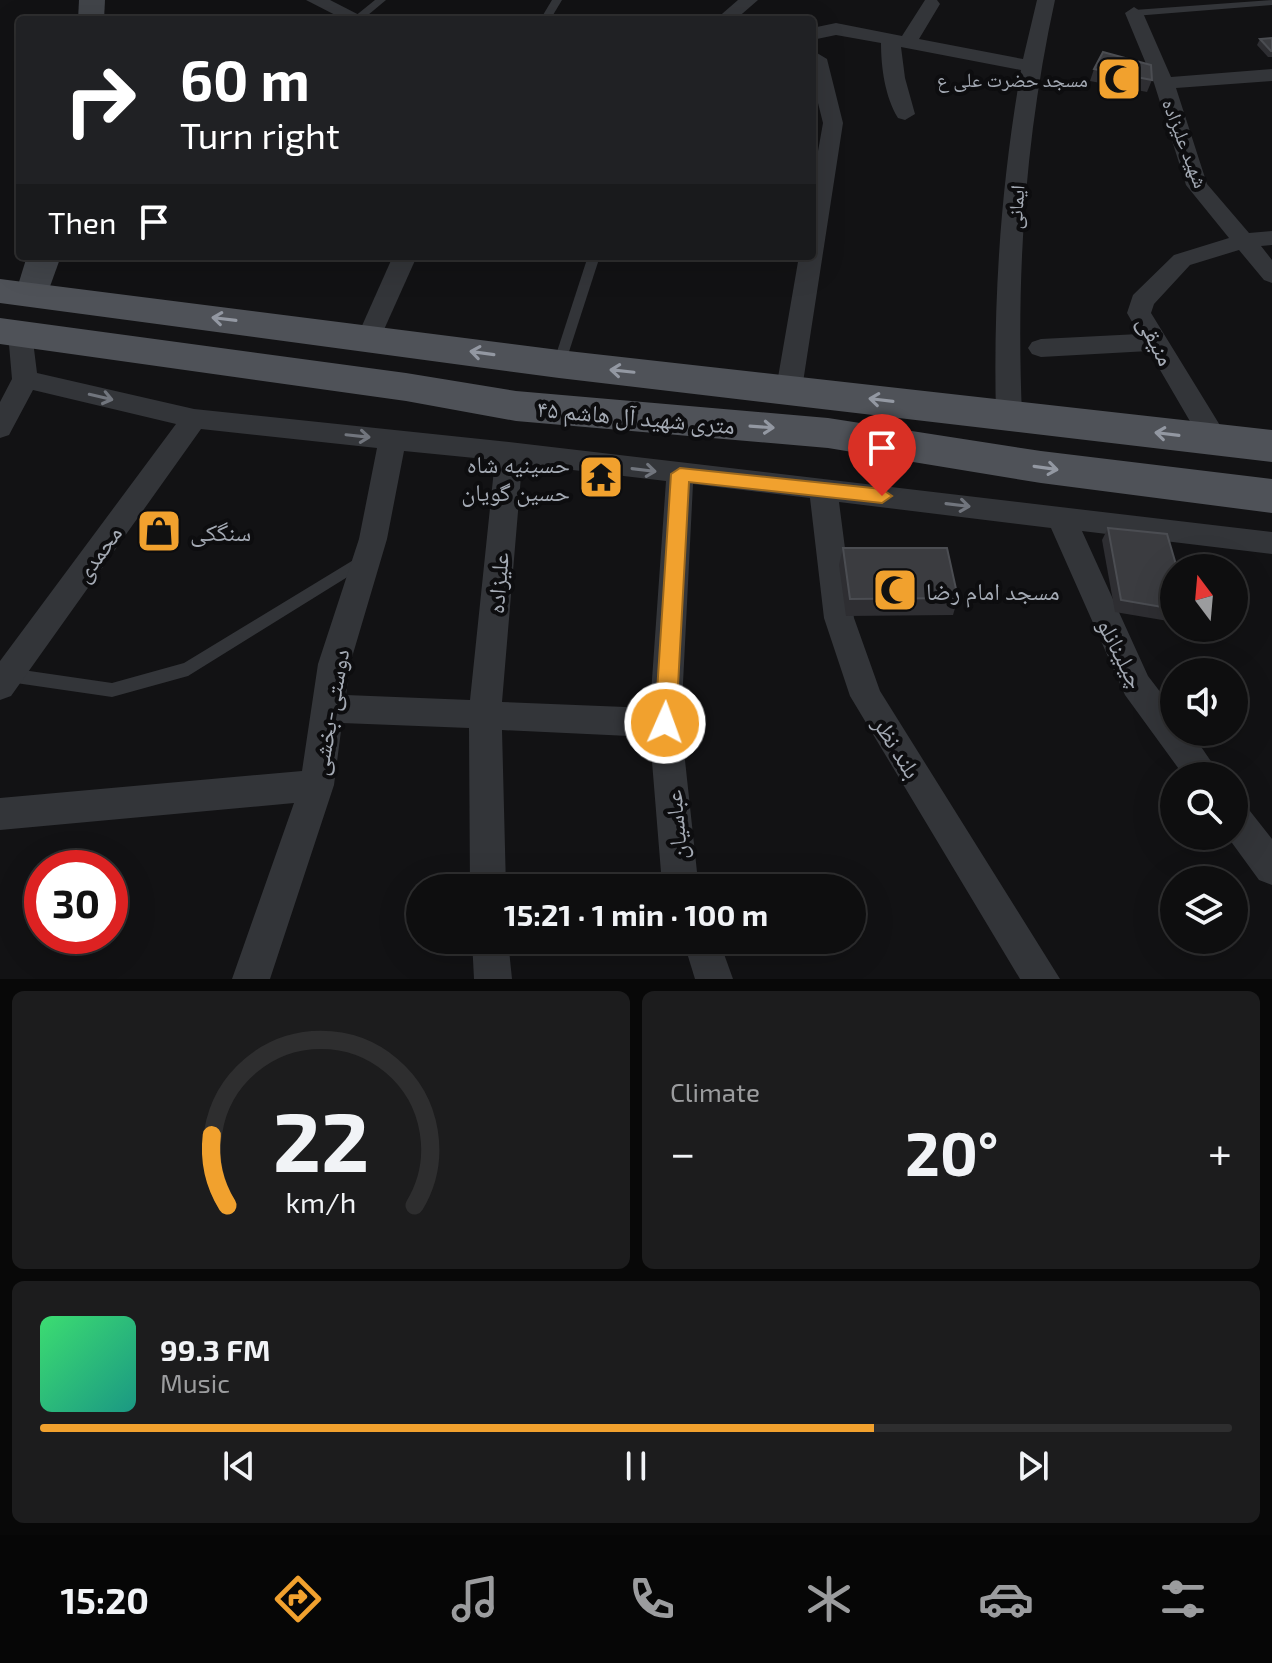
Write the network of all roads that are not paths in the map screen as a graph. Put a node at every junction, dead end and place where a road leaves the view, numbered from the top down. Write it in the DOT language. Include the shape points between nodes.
graph roads {
  1 [pos="315,0"];
  2 [pos="381,0"];
  3 [pos="749,0"];
  4 [pos="1046,0"];
  5 [pos="1272,2"];
  6 [pos="931,4"];
  7 [pos="1134,13"];
  8 [pos="352,16"];
  9 [pos="362,16"];
  10 [pos="729,16"];
  11 [pos="816,33"];
  12 [pos="899,42"];
  13 [pos="817,59"];
  14 [pos="1031,66"];
  15 [pos="1272,75"];
  16 [pos="1164,83"];
  17 [pos="905,114"];
  18 [pos="816,229"];
  19 [pos="1272,238"];
  20 [pos="1242,241"];
  21 [pos="41,260"];
  22 [pos="403,260"];
  23 [pos="593,260"];
  24 [pos="811,260"];
  25 [pos="1272,275"];
  26 [pos="16,293"];
  27 [pos="10,332"];
  28 [pos="369,337"];
  29 [pos="1156,342"];
  30 [pos="1041,348"];
  31 [pos="559,364"];
  32 [pos="13,384"];
  33 [pos="789,389"];
  34 [pos="1009,415"];
  35 [pos="194,419"];
  36 [pos="0,428"];
  37 [pos="392,440"];
  38 [pos="1215,440"];
  39 [pos="1272,446"];
  40 [pos="509,452"];
  41 [pos="680,474"];
  42 [pos="823,489"];
  43 [pos="1272,496"];
  44 [pos="1061,517"];
  45 [pos="1272,543"];
  46 [pos="367,557"];
  47 [pos="4,681"];
  48 [pos="328,708"];
  49 [pos="485,715"];
  50 [pos="665,723"];
  51 [pos="1194,762"];
  52 [pos="317,785"];
  53 [pos="0,814"];
  54 [pos="1248,836"];
  55 [pos="1272,868"];
  56 [pos="488,874"];
  57 [pos="680,874"];
  58 [pos="491,954"];
  59 [pos="706,954"];
  60 [pos="251,979"];
  61 [pos="493,979"];
  62 [pos="714,979"];
  63 [pos="1041,979"];
  1 -- 8 [label="street"];
  2 -- 9 [label="lane"];
  3 -- 10 [label="street"];
  4 -- 14 [label="street, ایمانی"];
  5 -- 7 [label="lane"];
  6 -- 12 [label="street"];
  7 -- 16 [label="street, شهید علیزاده"];
  11 -- 12 [label="street" via="836,29"];
  12 -- 14 [label="street"];
  12 -- 17 [label="street" via="890,58"];
  13 -- 18 [label="street" via="833,123"];
  14 -- 34 [label="street, ایمانی" via="1016,182 1005,342"];
  15 -- 16 [label="street"];
  16 -- 20 [label="street, شهید علیزاده" via="1197,185"];
  19 -- 20 [label="street, منیقی"];
  20 -- 25 [label="street, شهید علیزاده"];
  20 -- 29 [label="street, منیقی" via="1182,260 1142,301 1139,313"];
  21 -- 26 [label="street"];
  22 -- 28 [label="street"];
  23 -- 31 [label="lane"];
  24 -- 33 [label="street"];
  28 -- 26 [label="main road, ۴۵ متری شهید آل هاشم, one-way"];
  27 -- 32 [label="street"];
  27 -- 43 [label="main road, ۴۵ متری شهید آل هاشم, one-way" via="516,406 828,433"];
  31 -- 28 [label="main road, ۴۵ متری شهید آل هاشم, one-way"];
  29 -- 30 [label="street"];
  29 -- 38 [label="street, منیقی"];
  33 -- 31 [label="main road, ۴۵ متری شهید آل هاشم, one-way"];
  32 -- 35 [label="street, one-way"];
  32 -- 36 [label="street"];
  34 -- 33 [label="main road, ۴۵ متری شهید آل هاشم, one-way"];
  38 -- 34 [label="main road, ۴۵ متری شهید آل هاشم, one-way"];
  35 -- 37 [label="street, one-way"];
  35 -- 47 [label="street, محمدی"];
  37 -- 40 [label="street"];
  37 -- 46 [label="street, دوستی-بخشی"];
  38 -- 39 [label="main road, ۴۵ متری شهید آل هاشم"];
  40 -- 41 [label="street, one-way"];
  40 -- 49 [label="street, علیزاده"];
  41 -- 42 [label="street"];
  41 -- 50 [label="street, عباسیان"];
  42 -- 44 [label="street, one-way"];
  42 -- 63 [label="street, بلند نظر" via="839,618 866,696"];
  44 -- 45 [label="street"];
  44 -- 51 [label="street, چیلینانلو" via="1136,685"];
  46 -- 47 [label="lane" via="188,669 112,690"];
  46 -- 48 [label="street, دوستی-بخشی" via="334,664"];
  48 -- 49 [label="street"];
  48 -- 52 [label="street, دوستی-بخشی"];
  49 -- 50 [label="street"];
  49 -- 56 [label="street, علیزاده"];
  50 -- 57 [label="street, عباسیان"];
  52 -- 53 [label="street"];
  52 -- 60 [label="street, دوستی-بخشی"];
  54 -- 55 [label="street"];
  58 -- 61 [label="street"];
  59 -- 62 [label="street"];
}
